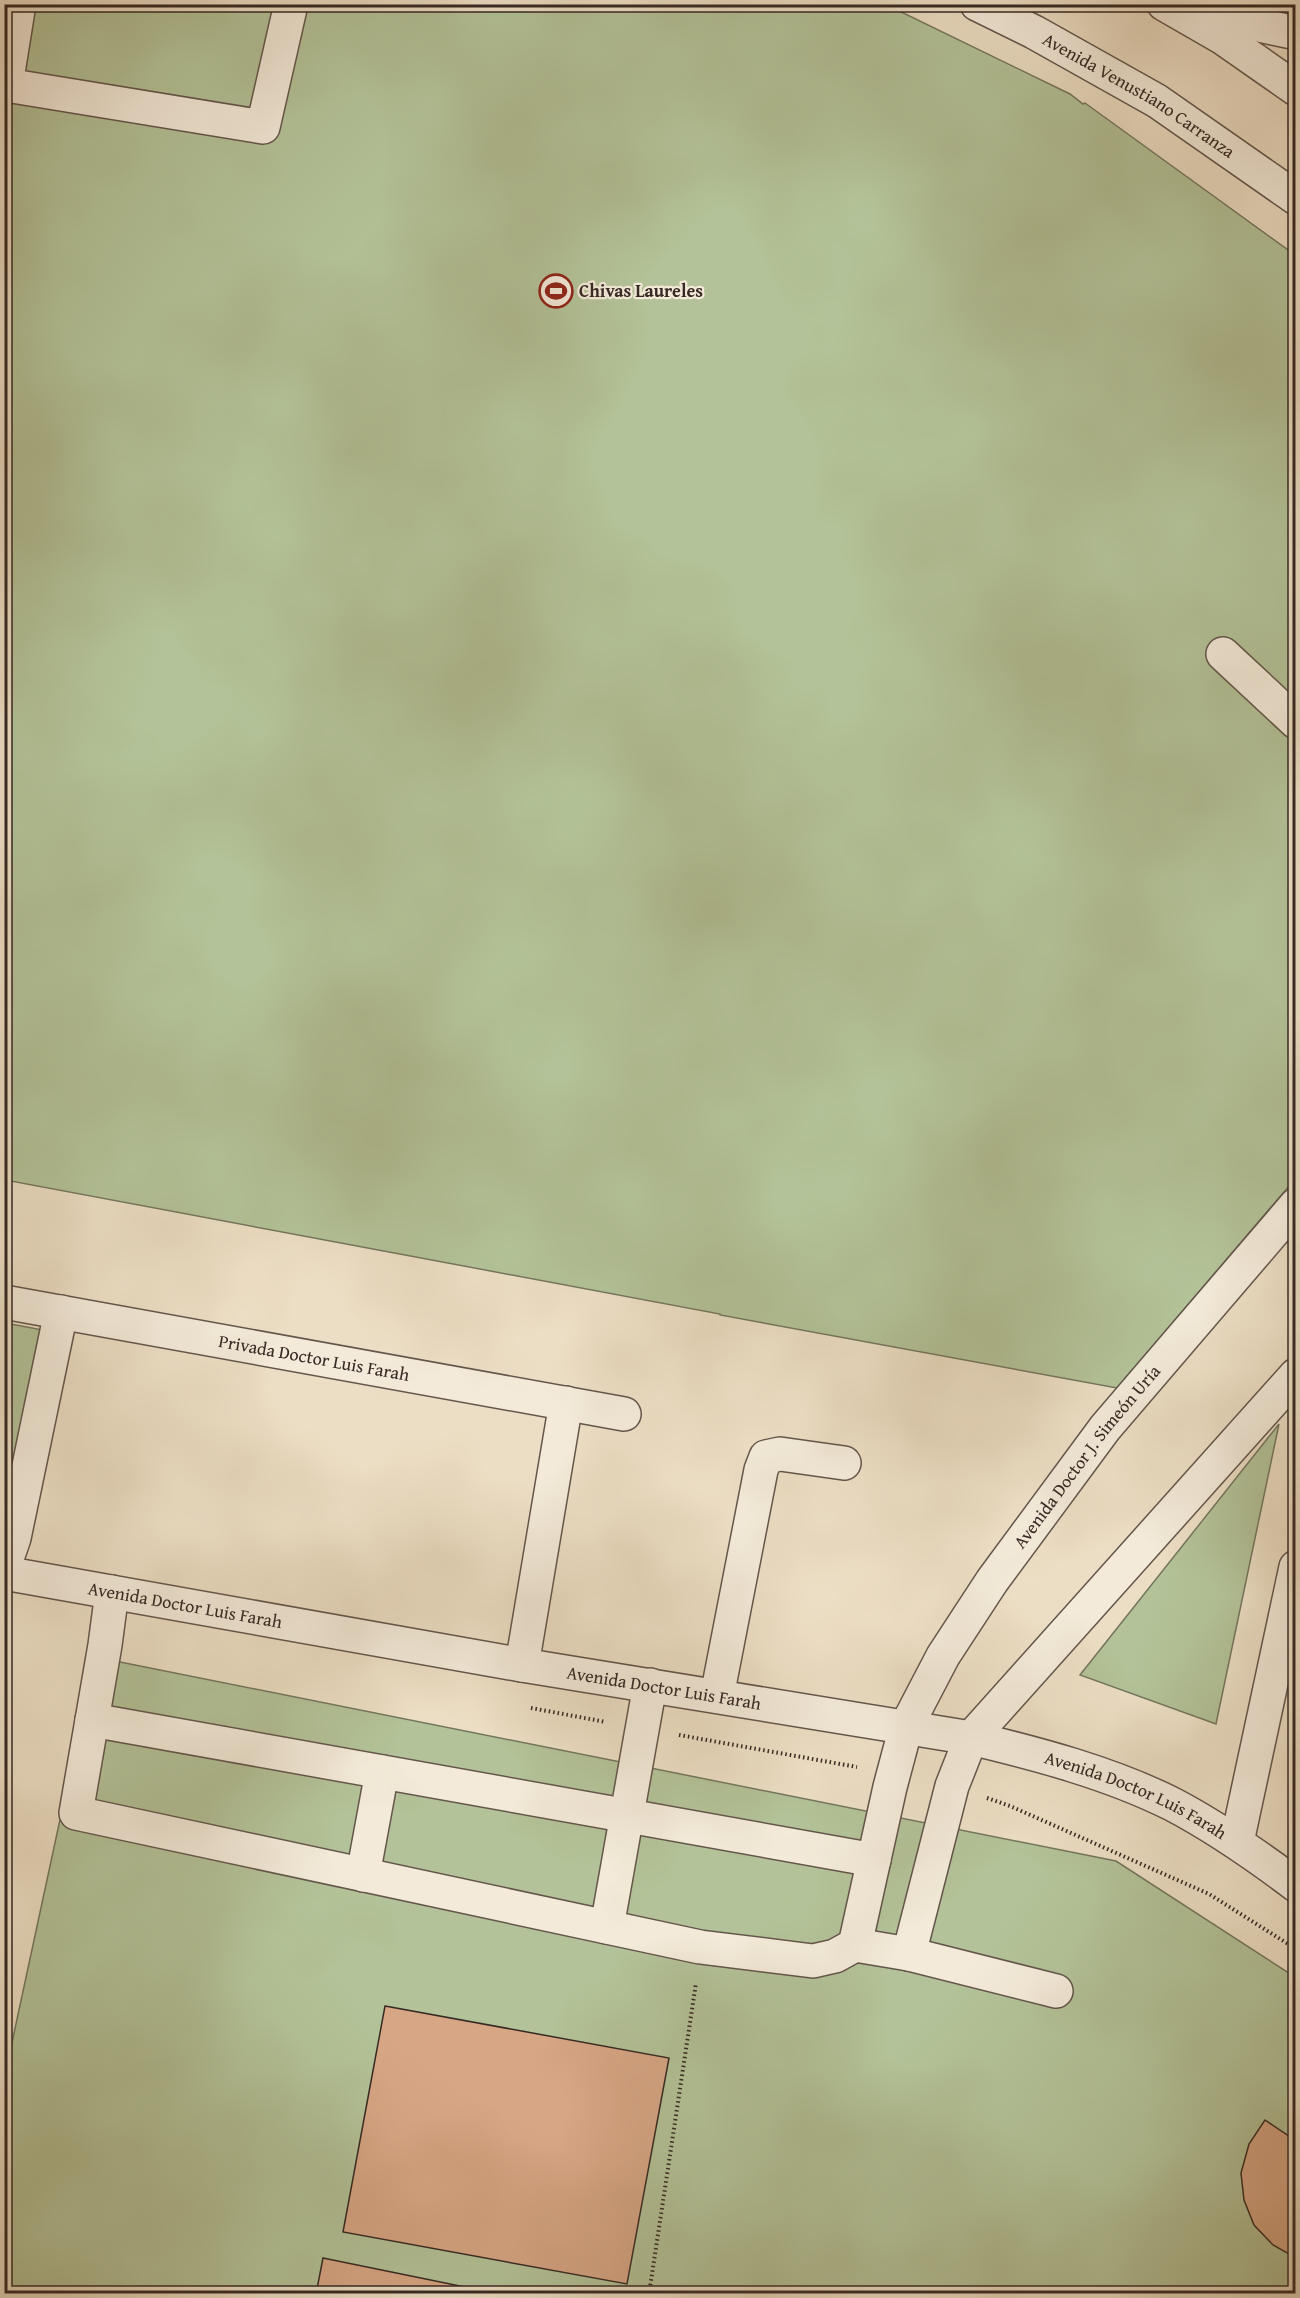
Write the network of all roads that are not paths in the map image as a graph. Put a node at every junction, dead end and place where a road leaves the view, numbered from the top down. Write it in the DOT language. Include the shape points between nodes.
graph roads {
  1 [pos="19,4"];
  2 [pos="291,4"];
  3 [pos="976,4"];
  4 [pos="1166,4"];
  5 [pos="1296,33"];
  6 [pos="1296,88"];
  7 [pos="1296,198"];
  8 [pos="1223,654"];
  9 [pos="1296,722"];
  10 [pos="1296,1205"];
  11 [pos="4,1302"];
  12 [pos="61,1312"];
  13 [pos="1296,1375"];
  14 [pos="566,1403"];
  15 [pos="624,1414"];
  16 [pos="844,1463"];
  17 [pos="4,1567"];
  18 [pos="1296,1567"];
  19 [pos="4,1573"];
  20 [pos="112,1592"];
  21 [pos="522,1665"];
  22 [pos="650,1685"];
  23 [pos="717,1696"];
  24 [pos="92,1720"];
  25 [pos="906,1727"];
  26 [pos="971,1738"];
  27 [pos="382,1772"];
  28 [pos="627,1816"];
  29 [pos="1237,1842"];
  30 [pos="874,1860"];
  31 [pos="363,1875"];
  32 [pos="1296,1885"];
  33 [pos="607,1927"];
  34 [pos="855,1945"];
  35 [pos="909,1954"];
  36 [pos="1056,1991"];
  1 -- 2 [label="street" via="6,86 263,127"];
  3 -- 7 [label="street, Avenida Venustiano Carranza" via="1157,101"];
  4 -- 5 [label="street"];
  4 -- 6 [label="street"];
  8 -- 9 [label="street"];
  10 -- 25 [label="street, Avenida Doctor J. Simeón Uría" via="1105,1428 992,1581 943,1656"];
  11 -- 12 [label="street, Privada Doctor Luis Farah"];
  12 -- 14 [label="street, Privada Doctor Luis Farah"];
  12 -- 17 [label="street" via="14,1538"];
  13 -- 26 [label="street"];
  14 -- 15 [label="street, Privada Doctor Luis Farah"];
  14 -- 21 [label="street"];
  16 -- 23 [label="street" via="780,1454 766,1457"];
  18 -- 29 [label="street"];
  19 -- 20 [label="street, Avenida Doctor Luis Farah"];
  20 -- 21 [label="street, Avenida Doctor Luis Farah"];
  20 -- 24 [label="street"];
  21 -- 22 [label="street, Avenida Doctor Luis Farah"];
  22 -- 23 [label="street, Avenida Doctor Luis Farah"];
  22 -- 28 [label="street"];
  23 -- 25 [label="street, Avenida Doctor Luis Farah"];
  24 -- 27 [label="street"];
  24 -- 31 [label="street" via="76,1814"];
  25 -- 26 [label="street, Avenida Doctor Luis Farah"];
  25 -- 30 [label="street, Avenida Doctor J. Simeón Uría"];
  26 -- 29 [label="street, Avenida Doctor Luis Farah" via="1114,1780 1171,1804"];
  26 -- 35 [label="street" via="952,1786"];
  27 -- 28 [label="street"];
  27 -- 31 [label="street"];
  28 -- 30 [label="street"];
  28 -- 33 [label="street"];
  29 -- 32 [label="street, Avenida Doctor Luis Farah"];
  30 -- 34 [label="street, Avenida Doctor J. Simeón Uría"];
  31 -- 33 [label="street"];
  33 -- 34 [label="street" via="700,1947 813,1961 835,1956"];
  34 -- 35 [label="street"];
  35 -- 36 [label="street"];
}
